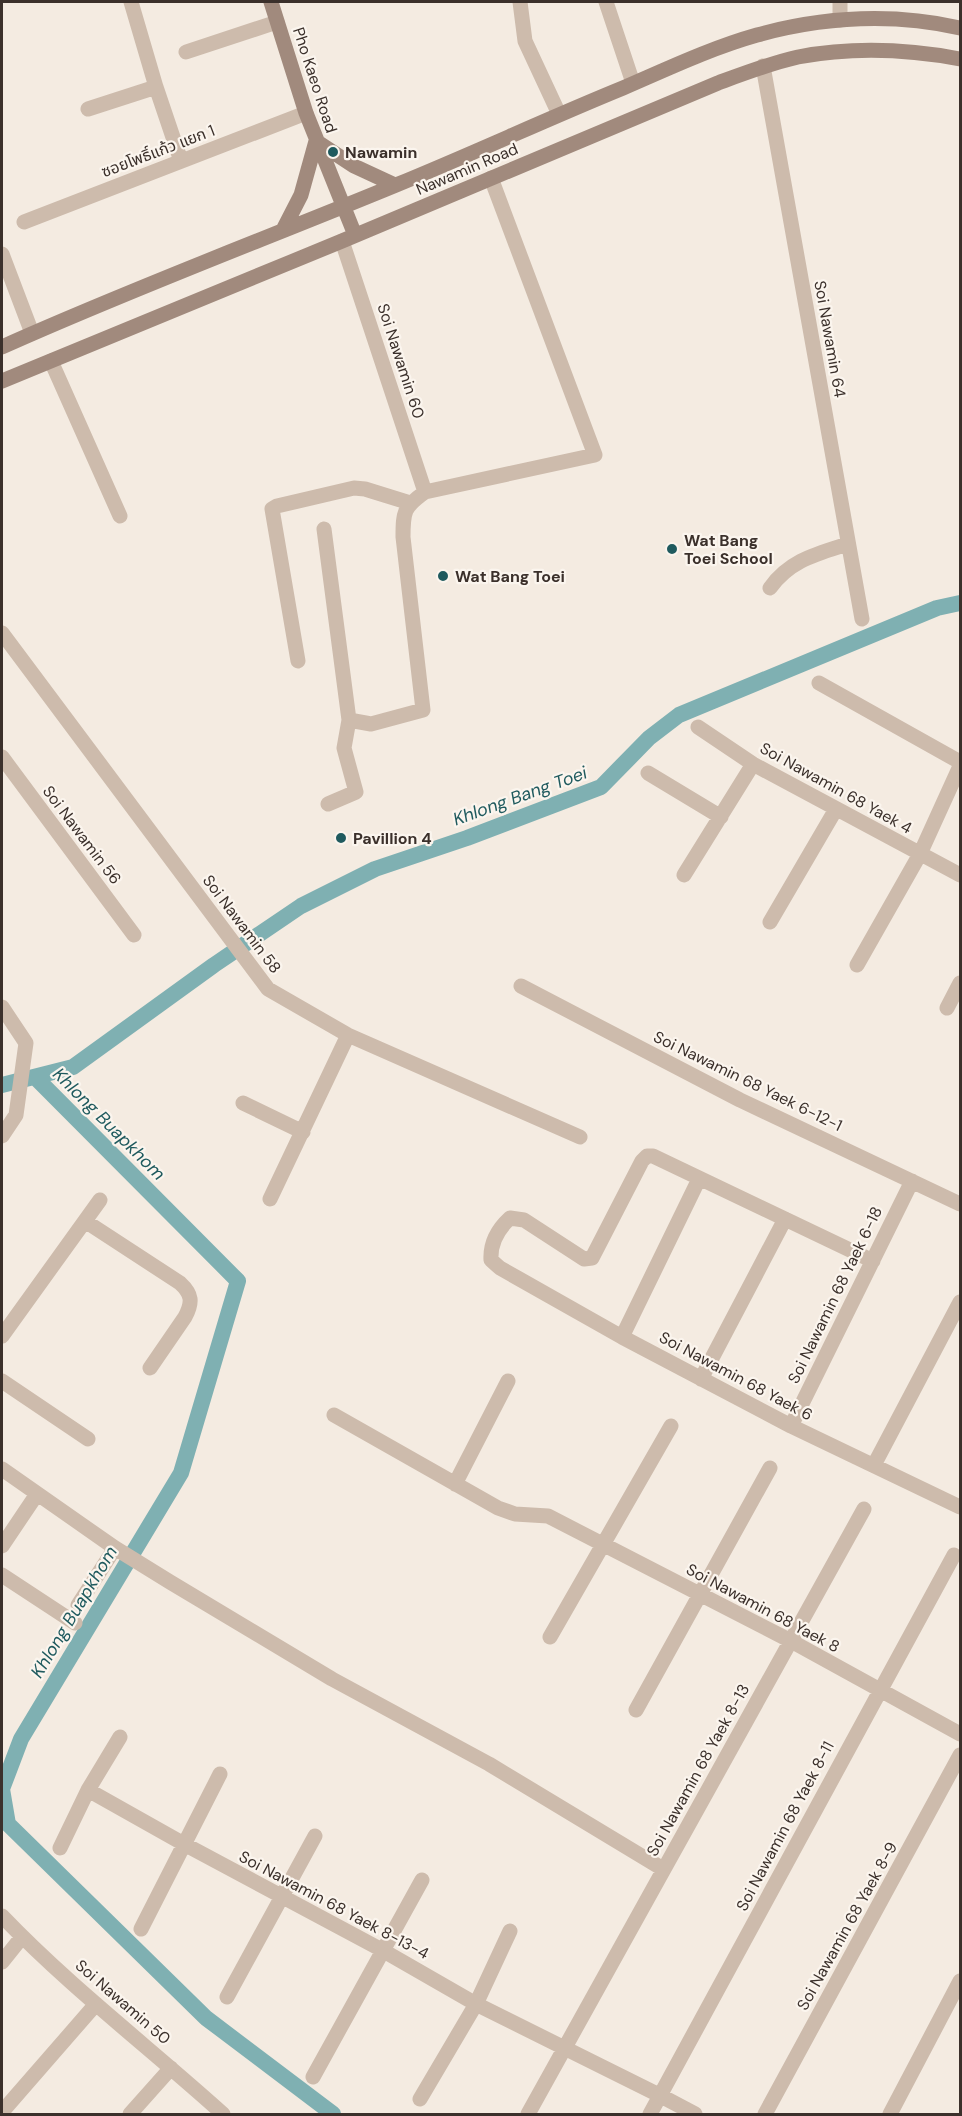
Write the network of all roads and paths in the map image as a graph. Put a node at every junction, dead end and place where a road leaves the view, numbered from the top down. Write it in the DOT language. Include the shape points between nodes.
graph roads {
  1 [pos="131,2"];
  2 [pos="271,2"];
  3 [pos="519,2"];
  4 [pos="606,2"];
  5 [pos="840,2"];
  6 [pos="840,20"];
  7 [pos="277,22"];
  8 [pos="960,28"];
  9 [pos="186,52"];
  10 [pos="960,59"];
  11 [pos="763,66"];
  12 [pos="633,83"];
  13 [pos="156,87"];
  14 [pos="88,109"];
  15 [pos="306,113"];
  16 [pos="559,114"];
  17 [pos="316,141"];
  18 [pos="181,161"];
  19 [pos="491,178"];
  20 [pos="395,185"];
  21 [pos="343,205"];
  22 [pos="24,222"];
  23 [pos="283,230"];
  24 [pos="349,238"];
  25 [pos="2,254"];
  26 [pos="33,333"];
  27 [pos="2,347"];
  28 [pos="51,361"];
  29 [pos="2,381"];
  30 [pos="425,492"];
  31 [pos="410,503"];
  32 [pos="120,516"];
  33 [pos="324,529"];
  34 [pos="848,544"];
  35 [pos="770,588"];
  36 [pos="862,619"];
  37 [pos="2,633"];
  38 [pos="298,662"];
  39 [pos="819,683"];
  40 [pos="349,720"];
  41 [pos="698,727"];
  42 [pos="2,757"];
  43 [pos="753,764"];
  44 [pos="960,764"];
  45 [pos="648,774"];
  46 [pos="328,804"];
  47 [pos="836,809"];
  48 [pos="721,817"];
  49 [pos="920,854"];
  50 [pos="684,875"];
  51 [pos="960,875"];
  52 [pos="770,922"];
  53 [pos="134,935"];
  54 [pos="857,965"];
  55 [pos="960,983"];
  56 [pos="521,986"];
  57 [pos="2,1007"];
  58 [pos="947,1008"];
  59 [pos="348,1035"];
  60 [pos="243,1103"];
  61 [pos="303,1132"];
  62 [pos="2,1136"];
  63 [pos="580,1137"];
  64 [pos="699,1179"];
  65 [pos="912,1180"];
  66 [pos="270,1199"];
  67 [pos="100,1200"];
  68 [pos="960,1204"];
  69 [pos="785,1219"];
  70 [pos="85,1221"];
  71 [pos="873,1261"];
  72 [pos="960,1302"];
  73 [pos="2,1336"];
  74 [pos="622,1337"];
  75 [pos="150,1368"];
  76 [pos="701,1379"];
  77 [pos="2,1381"];
  78 [pos="508,1382"];
  79 [pos="334,1415"];
  80 [pos="671,1426"];
  81 [pos="791,1426"];
  82 [pos="88,1438"];
  83 [pos="873,1465"];
  84 [pos="2,1468"];
  85 [pos="770,1468"];
  86 [pos="455,1484"];
  87 [pos="38,1494"];
  88 [pos="959,1503"];
  89 [pos="864,1509"];
  90 [pos="602,1545"];
  91 [pos="2,1546"];
  92 [pos="120,1550"];
  93 [pos="954,1555"];
  94 [pos="2,1575"];
  95 [pos="699,1594"];
  96 [pos="78,1605"];
  97 [pos="75,1623"];
  98 [pos="550,1637"];
  99 [pos="791,1641"];
  100 [pos="879,1690"];
  101 [pos="636,1710"];
  102 [pos="960,1734"];
  103 [pos="120,1737"];
  104 [pos="960,1755"];
  105 [pos="220,1774"];
  106 [pos="88,1790"];
  107 [pos="315,1836"];
  108 [pos="184,1844"];
  109 [pos="60,1848"];
  110 [pos="663,1869"];
  111 [pos="422,1880"];
  112 [pos="282,1898"];
  113 [pos="2,1916"];
  114 [pos="141,1929"];
  115 [pos="510,1931"];
  116 [pos="22,1937"];
  117 [pos="382,1950"];
  118 [pos="2,1962"];
  119 [pos="960,1981"];
  120 [pos="227,1997"];
  121 [pos="96,2004"];
  122 [pos="476,2004"];
  123 [pos="564,2049"];
  124 [pos="171,2067"];
  125 [pos="313,2077"];
  126 [pos="661,2096"];
  127 [pos="420,2099"];
  128 [pos="2,2112"];
  129 [pos="130,2115"];
  130 [pos="223,2115"];
  131 [pos="528,2115"];
  132 [pos="650,2115"];
  133 [pos="695,2115"];
  134 [pos="765,2115"];
  135 [pos="890,2115"];
  1 -- 13 [label="street"];
  2 -- 7 [label="main road, Pho Kaeo Road"];
  3 -- 16 [label="street" via="525,41"];
  4 -- 12 [label="street"];
  5 -- 6 [label="street"];
  6 -- 8 [label="main road, Nawamin Road" via="894,19"];
  6 -- 12 [label="main road, Nawamin Road" via="754,36"];
  7 -- 9 [label="street"];
  7 -- 15 [label="main road, Pho Kaeo Road"];
  10 -- 11 [label="main road, Nawamin Road" via="901,52 834,52"];
  11 -- 19 [label="main road, Nawamin Road"];
  11 -- 34 [label="street, Soi Nawamin 64"];
  12 -- 16 [label="main road, Nawamin Road"];
  13 -- 14 [label="street"];
  13 -- 18 [label="street"];
  15 -- 17 [label="main road, Pho Kaeo Road"];
  15 -- 18 [label="street, ซอยโพธิ์แก้ว แยก 1"];
  16 -- 20 [label="main road, Nawamin Road"];
  17 -- 20 [label="main road" via="354,166"];
  17 -- 21 [label="main road, Pho Kaeo Road"];
  17 -- 23 [label="main road" via="301,195"];
  18 -- 22 [label="street, ซอยโพธิ์แก้ว แยก 1"];
  19 -- 24 [label="main road, Nawamin Road"];
  19 -- 30 [label="street" via="595,455"];
  20 -- 21 [label="main road, Nawamin Road"];
  21 -- 23 [label="main road, Nawamin Road"];
  21 -- 24 [label="main road, Pho Kaeo Road"];
  23 -- 26 [label="main road, Nawamin Road"];
  24 -- 28 [label="main road, Nawamin Road"];
  24 -- 30 [label="street, Soi Nawamin 60"];
  25 -- 26 [label="street"];
  26 -- 27 [label="main road, Nawamin Road"];
  28 -- 29 [label="main road, Nawamin Road"];
  28 -- 32 [label="street"];
  30 -- 31 [label="street"];
  31 -- 38 [label="street" via="354,488 272,509"];
  31 -- 40 [label="street" via="403,517 403,537 423,710 371,724"];
  33 -- 40 [label="street"];
  34 -- 35 [label="street" via="792,565"];
  34 -- 36 [label="street, Soi Nawamin 64"];
  37 -- 59 [label="street, Soi Nawamin 58" via="268,989"];
  39 -- 44 [label="street"];
  40 -- 46 [label="street" via="344,748 356,792"];
  41 -- 43 [label="street, Soi Nawamin 68 Yaek 4"];
  42 -- 53 [label="street, Soi Nawamin 56"];
  43 -- 47 [label="street, Soi Nawamin 68 Yaek 4"];
  43 -- 48 [label="street"];
  44 -- 49 [label="street"];
  45 -- 48 [label="street"];
  47 -- 49 [label="street, Soi Nawamin 68 Yaek 4"];
  47 -- 52 [label="street"];
  48 -- 50 [label="street"];
  49 -- 51 [label="street, Soi Nawamin 68 Yaek 4"];
  49 -- 54 [label="street"];
  55 -- 58 [label="street"];
  56 -- 65 [label="street, Soi Nawamin 68 Yaek 6-12-1" via="740,1100"];
  57 -- 62 [label="street" via="26,1043 16,1115"];
  59 -- 61 [label="street"];
  59 -- 63 [label="street, Soi Nawamin 58"];
  60 -- 61 [label="street"];
  61 -- 66 [label="street"];
  64 -- 69 [label="street"];
  64 -- 74 [label="street"];
  64 -- 74 [label="street, Soi Nawamin 68 Yaek 6" via="647,1156 588,1260 524,1220 510,1218 500,1227 490,1248 491,1260"];
  65 -- 68 [label="street, Soi Nawamin 68 Yaek 6-12-1"];
  65 -- 71 [label="street, Soi Nawamin 68 Yaek 6-18"];
  67 -- 70 [label="street"];
  69 -- 71 [label="street"];
  69 -- 76 [label="street"];
  70 -- 73 [label="street"];
  70 -- 75 [label="street" via="188,1290 190,1307"];
  71 -- 81 [label="street, Soi Nawamin 68 Yaek 6-18"];
  72 -- 83 [label="street"];
  74 -- 76 [label="street, Soi Nawamin 68 Yaek 6"];
  76 -- 81 [label="street, Soi Nawamin 68 Yaek 6"];
  77 -- 82 [label="street"];
  78 -- 86 [label="street"];
  79 -- 86 [label="street"];
  80 -- 90 [label="street"];
  81 -- 83 [label="street, Soi Nawamin 68 Yaek 6"];
  83 -- 88 [label="street, Soi Nawamin 68 Yaek 6"];
  84 -- 87 [label="street"];
  85 -- 95 [label="street"];
  86 -- 90 [label="street, Soi Nawamin 68 Yaek 8" via="506,1512 548,1516"];
  87 -- 91 [label="street"];
  87 -- 92 [label="street"];
  89 -- 99 [label="street, Soi Nawamin 68 Yaek 8-13"];
  90 -- 95 [label="street, Soi Nawamin 68 Yaek 8"];
  90 -- 98 [label="street"];
  92 -- 96 [label="street"];
  92 -- 110 [label="street" via="332,1679 489,1764"];
  93 -- 100 [label="street, Soi Nawamin 68 Yaek 8-11"];
  94 -- 97 [label="street"];
  95 -- 99 [label="street, Soi Nawamin 68 Yaek 8"];
  95 -- 101 [label="street"];
  99 -- 100 [label="street, Soi Nawamin 68 Yaek 8"];
  99 -- 110 [label="street, Soi Nawamin 68 Yaek 8-13"];
  100 -- 102 [label="street, Soi Nawamin 68 Yaek 8"];
  100 -- 126 [label="street, Soi Nawamin 68 Yaek 8-11"];
  103 -- 106 [label="street"];
  104 -- 134 [label="street, Soi Nawamin 68 Yaek 8-9"];
  105 -- 108 [label="street"];
  106 -- 108 [label="street, Soi Nawamin 68 Yaek 8-13-4"];
  106 -- 109 [label="street"];
  107 -- 112 [label="street"];
  108 -- 112 [label="street, Soi Nawamin 68 Yaek 8-13-4"];
  108 -- 114 [label="street"];
  110 -- 123 [label="street, Soi Nawamin 68 Yaek 8-13"];
  111 -- 117 [label="street"];
  112 -- 117 [label="street, Soi Nawamin 68 Yaek 8-13-4"];
  112 -- 120 [label="street"];
  113 -- 116 [label="street, Soi Nawamin 50"];
  115 -- 122 [label="street"];
  116 -- 118 [label="street"];
  116 -- 121 [label="street, Soi Nawamin 50"];
  117 -- 122 [label="street, Soi Nawamin 68 Yaek 8-13-4"];
  117 -- 125 [label="street"];
  119 -- 135 [label="street"];
  121 -- 124 [label="street, Soi Nawamin 50"];
  121 -- 128 [label="street"];
  122 -- 123 [label="street, Soi Nawamin 68 Yaek 8-13-4"];
  122 -- 127 [label="street"];
  123 -- 126 [label="street, Soi Nawamin 68 Yaek 8-13-4"];
  123 -- 131 [label="street, Soi Nawamin 68 Yaek 8-13"];
  124 -- 129 [label="street"];
  124 -- 130 [label="street, Soi Nawamin 50"];
  126 -- 132 [label="street, Soi Nawamin 68 Yaek 8-11"];
  126 -- 133 [label="street, Soi Nawamin 68 Yaek 8-13-4"];
}
